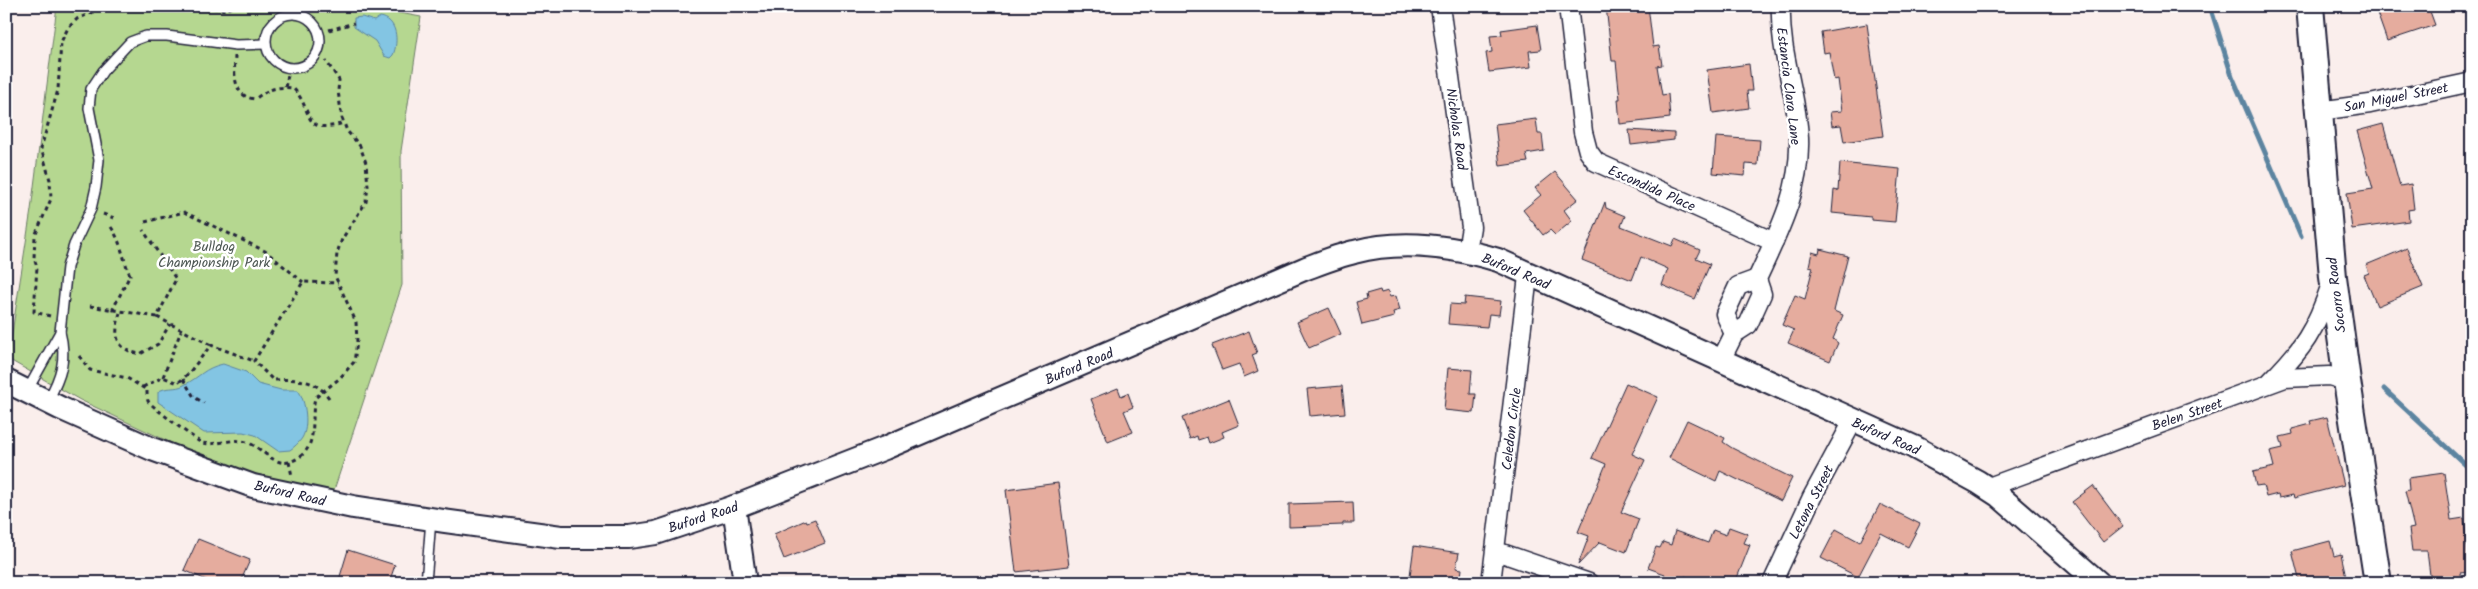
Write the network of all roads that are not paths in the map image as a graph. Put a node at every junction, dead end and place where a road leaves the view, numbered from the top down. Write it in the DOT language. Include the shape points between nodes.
graph roads {
  1 [pos="1440,6"];
  2 [pos="1568,6"];
  3 [pos="1781,6"];
  4 [pos="2310,6"];
  5 [pos="266,44"];
  6 [pos="2472,82"];
  7 [pos="2319,111"];
  8 [pos="1774,242"];
  9 [pos="1467,251"];
  10 [pos="1528,276"];
  11 [pos="2333,277"];
  12 [pos="1757,279"];
  13 [pos="60,332"];
  14 [pos="1734,334"];
  15 [pos="1721,360"];
  16 [pos="6,381"];
  17 [pos="2347,381"];
  18 [pos="2267,385"];
  19 [pos="27,391"];
  20 [pos="47,402"];
  21 [pos="1853,421"];
  22 [pos="1986,488"];
  23 [pos="734,507"];
  24 [pos="431,519"];
  25 [pos="1496,551"];
  26 [pos="426,583"];
  27 [pos="744,583"];
  28 [pos="1491,583"];
  29 [pos="1589,583"];
  30 [pos="1772,583"];
  31 [pos="2099,583"];
  32 [pos="2378,583"];
  1 -- 9 [label="street, Nicholas Road" via="1472,227"];
  2 -- 8 [label="street, Escondida Place" via="1583,132 1588,151 1596,162"];
  3 -- 8 [label="street, Estancia Clara Lane" via="1782,42 1799,138 1791,202"];
  4 -- 7 [label="main road, Socorro Road"];
  5 -- 5 [label="lane" via="269,27 283,16 292,14 309,19 320,33 321,42 314,59 299,68 273,61"];
  5 -- 13 [label="lane" via="236,45 146,36 130,42 103,71 91,89 90,108 99,160 96,187 91,209 67,267"];
  6 -- 7 [label="street, San Miguel Street" via="2370,104"];
  7 -- 11 [label="main road, Socorro Road"];
  8 -- 12 [label="street, Estancia Clara Lane"];
  9 -- 10 [label="street, Buford Road" via="1498,260"];
  9 -- 23 [label="street, Buford Road" via="1427,246 1385,246 1304,269 886,448"];
  10 -- 15 [label="street, Buford Road"];
  10 -- 25 [label="street, Celedon Circle"];
  11 -- 17 [label="main road, Socorro Road"];
  11 -- 18 [label="street, Belen Street" via="2315,328 2291,362"];
  12 -- 14 [label="street, Estancia Clara Lane" via="1762,294 1748,325"];
  12 -- 14 [label="street" via="1738,286 1725,314"];
  13 -- 19 [label="lane"];
  13 -- 20 [label="lane" via="64,361 60,380"];
  14 -- 15 [label="street, Estancia Clara Lane"];
  15 -- 21 [label="street, Buford Road"];
  16 -- 19 [label="street, Buford Road"];
  17 -- 18 [label="street" via="2329,376 2302,376"];
  17 -- 32 [label="main road, Socorro Road"];
  18 -- 22 [label="street, Belen Street"];
  19 -- 20 [label="street, Buford Road"];
  20 -- 24 [label="street, Buford Road" via="152,449 253,486"];
  21 -- 22 [label="street, Buford Road" via="1914,447"];
  21 -- 30 [label="street, Letona Street" via="1812,497"];
  22 -- 31 [label="street, Buford Road"];
  23 -- 24 [label="street, Buford Road" via="656,533 620,538 561,537"];
  23 -- 27 [label="street"];
  24 -- 26 [label="lane"];
  25 -- 28 [label="street, Celedon Circle"];
  25 -- 29 [label="street"];
}
